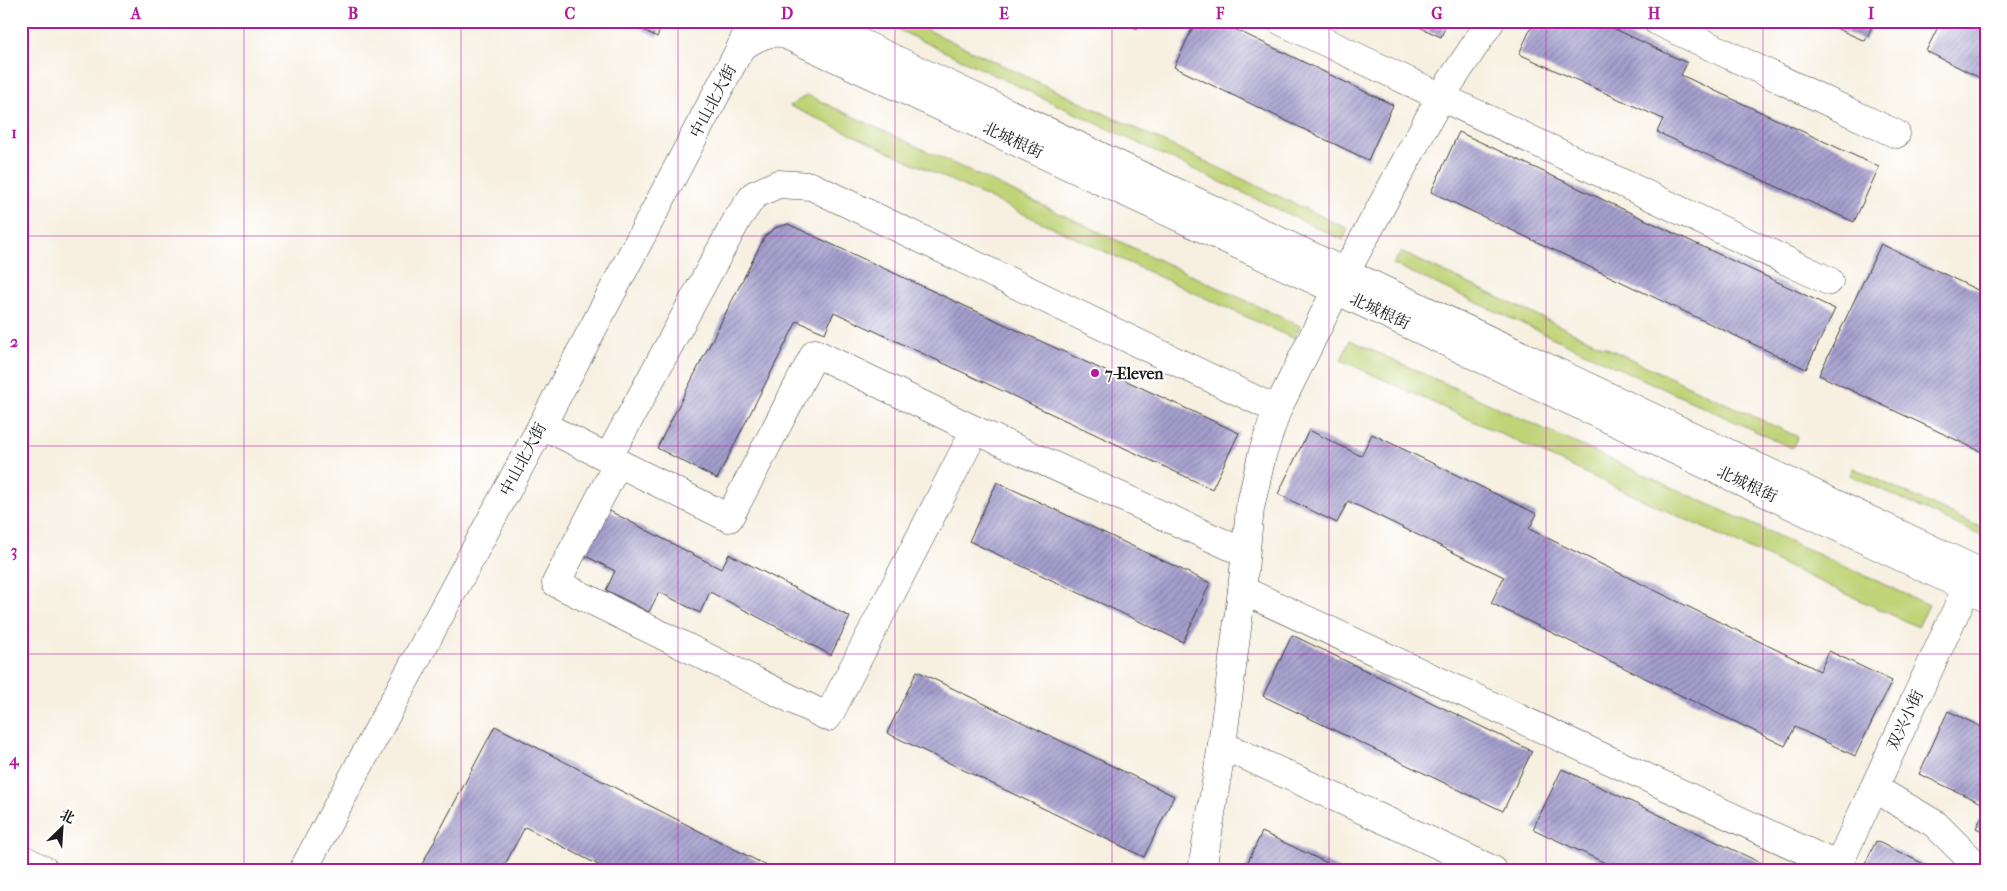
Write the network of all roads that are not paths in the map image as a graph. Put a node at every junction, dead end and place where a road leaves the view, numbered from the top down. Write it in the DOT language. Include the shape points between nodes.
graph roads {
  1 [pos="814,21"];
  2 [pos="1281,21"];
  3 [pos="1491,21"];
  4 [pos="1657,21"];
  5 [pos="763,25"];
  6 [pos="741,48"];
  7 [pos="1441,96"];
  8 [pos="1896,134"];
  9 [pos="1341,281"];
  10 [pos="1829,281"];
  11 [pos="1277,410"];
  12 [pos="542,425"];
  13 [pos="975,430"];
  14 [pos="613,460"];
  15 [pos="1245,553"];
  16 [pos="1978,583"];
  17 [pos="1242,590"];
  18 [pos="1222,744"];
  19 [pos="1874,788"];
  20 [pos="21,858"];
  21 [pos="1837,868"];
  22 [pos="44,870"];
  23 [pos="303,870"];
  24 [pos="1202,870"];
  25 [pos="1493,870"];
  26 [pos="1984,870"];
  1 -- 9 [label="street, 北城根街"];
  2 -- 7 [label="street"];
  3 -- 7 [label="street"];
  4 -- 8 [label="street"];
  5 -- 6 [label="street, 北城根街" via="762,35"];
  5 -- 9 [label="street, 北城根街"];
  6 -- 12 [label="street, 中山北大街"];
  7 -- 9 [label="street"];
  7 -- 10 [label="street"];
  9 -- 11 [label="street"];
  9 -- 16 [label="street, 北城根街"];
  11 -- 14 [label="street" via="811,186 778,184 754,195 738,218"];
  11 -- 15 [label="street" via="1262,455 1250,508"];
  12 -- 14 [label="street"];
  12 -- 23 [label="street, 中山北大街"];
  13 -- 14 [label="street" via="815,353 729,518"];
  13 -- 14 [label="street" via="828,717 556,582"];
  13 -- 15 [label="street"];
  15 -- 17 [label="street"];
  16 -- 19 [label="street, 双兴小街"];
  17 -- 18 [label="street"];
  17 -- 21 [label="street"];
  18 -- 24 [label="street"];
  18 -- 25 [label="street"];
  19 -- 21 [label="street, 双兴小街"];
  19 -- 26 [label="street" via="1934,824"];
  20 -- 22 [label="street"];
}
